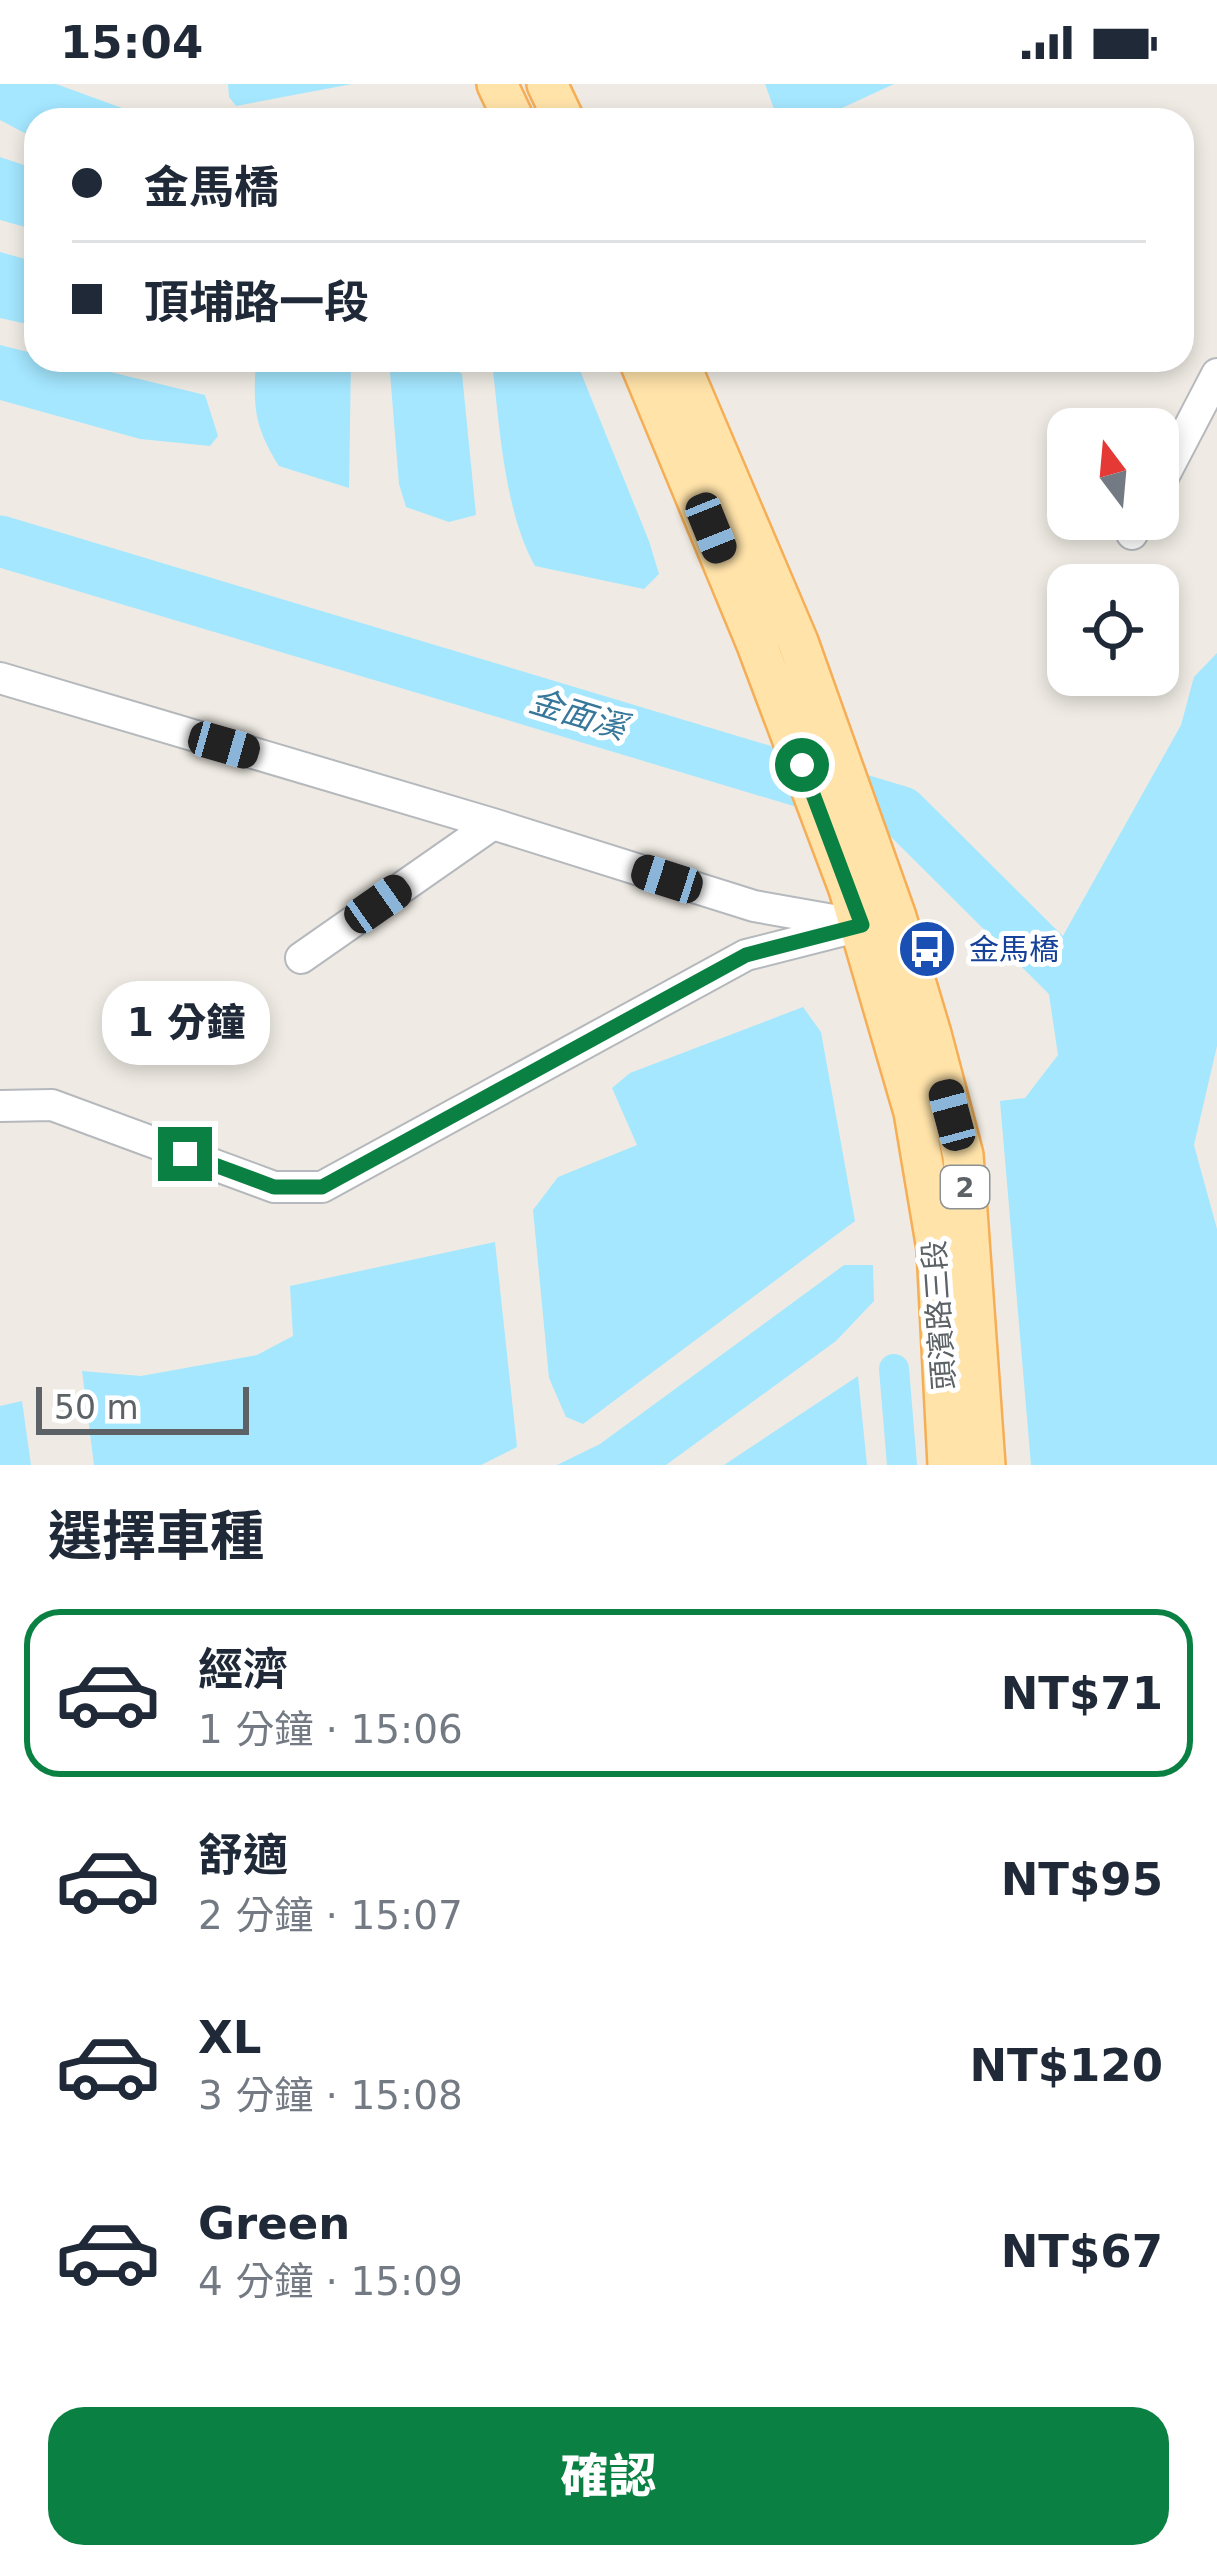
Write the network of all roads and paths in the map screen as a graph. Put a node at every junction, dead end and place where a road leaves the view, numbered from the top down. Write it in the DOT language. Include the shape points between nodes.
graph roads {
  1 [pos="644,372"];
  2 [pos="683,372"];
  3 [pos="1217,374"];
  4 [pos="1179,447"];
  5 [pos="0,678"];
  6 [pos="493,824"];
  7 [pos="869,910"];
  8 [pos="301,958"];
  9 [pos="2,1103"];
  10 [pos="948,1465"];
  11 [pos="985,1465"];
  1 -- 7 [label="main road, 2"];
  2 -- 7 [label="main road, 2" via="798,642"];
  3 -- 4 [label="street"];
  5 -- 6 [label="street"];
  6 -- 7 [label="street" via="754,906"];
  6 -- 8 [label="street"];
  7 -- 9 [label="street" via="746,955 322,1187 274,1187 52,1105"];
  7 -- 10 [label="main road, 頭濱路三段 / 2" via="938,1249"];
  7 -- 11 [label="main road, 頭濱路三段 / 2" via="963,1155"];
}
